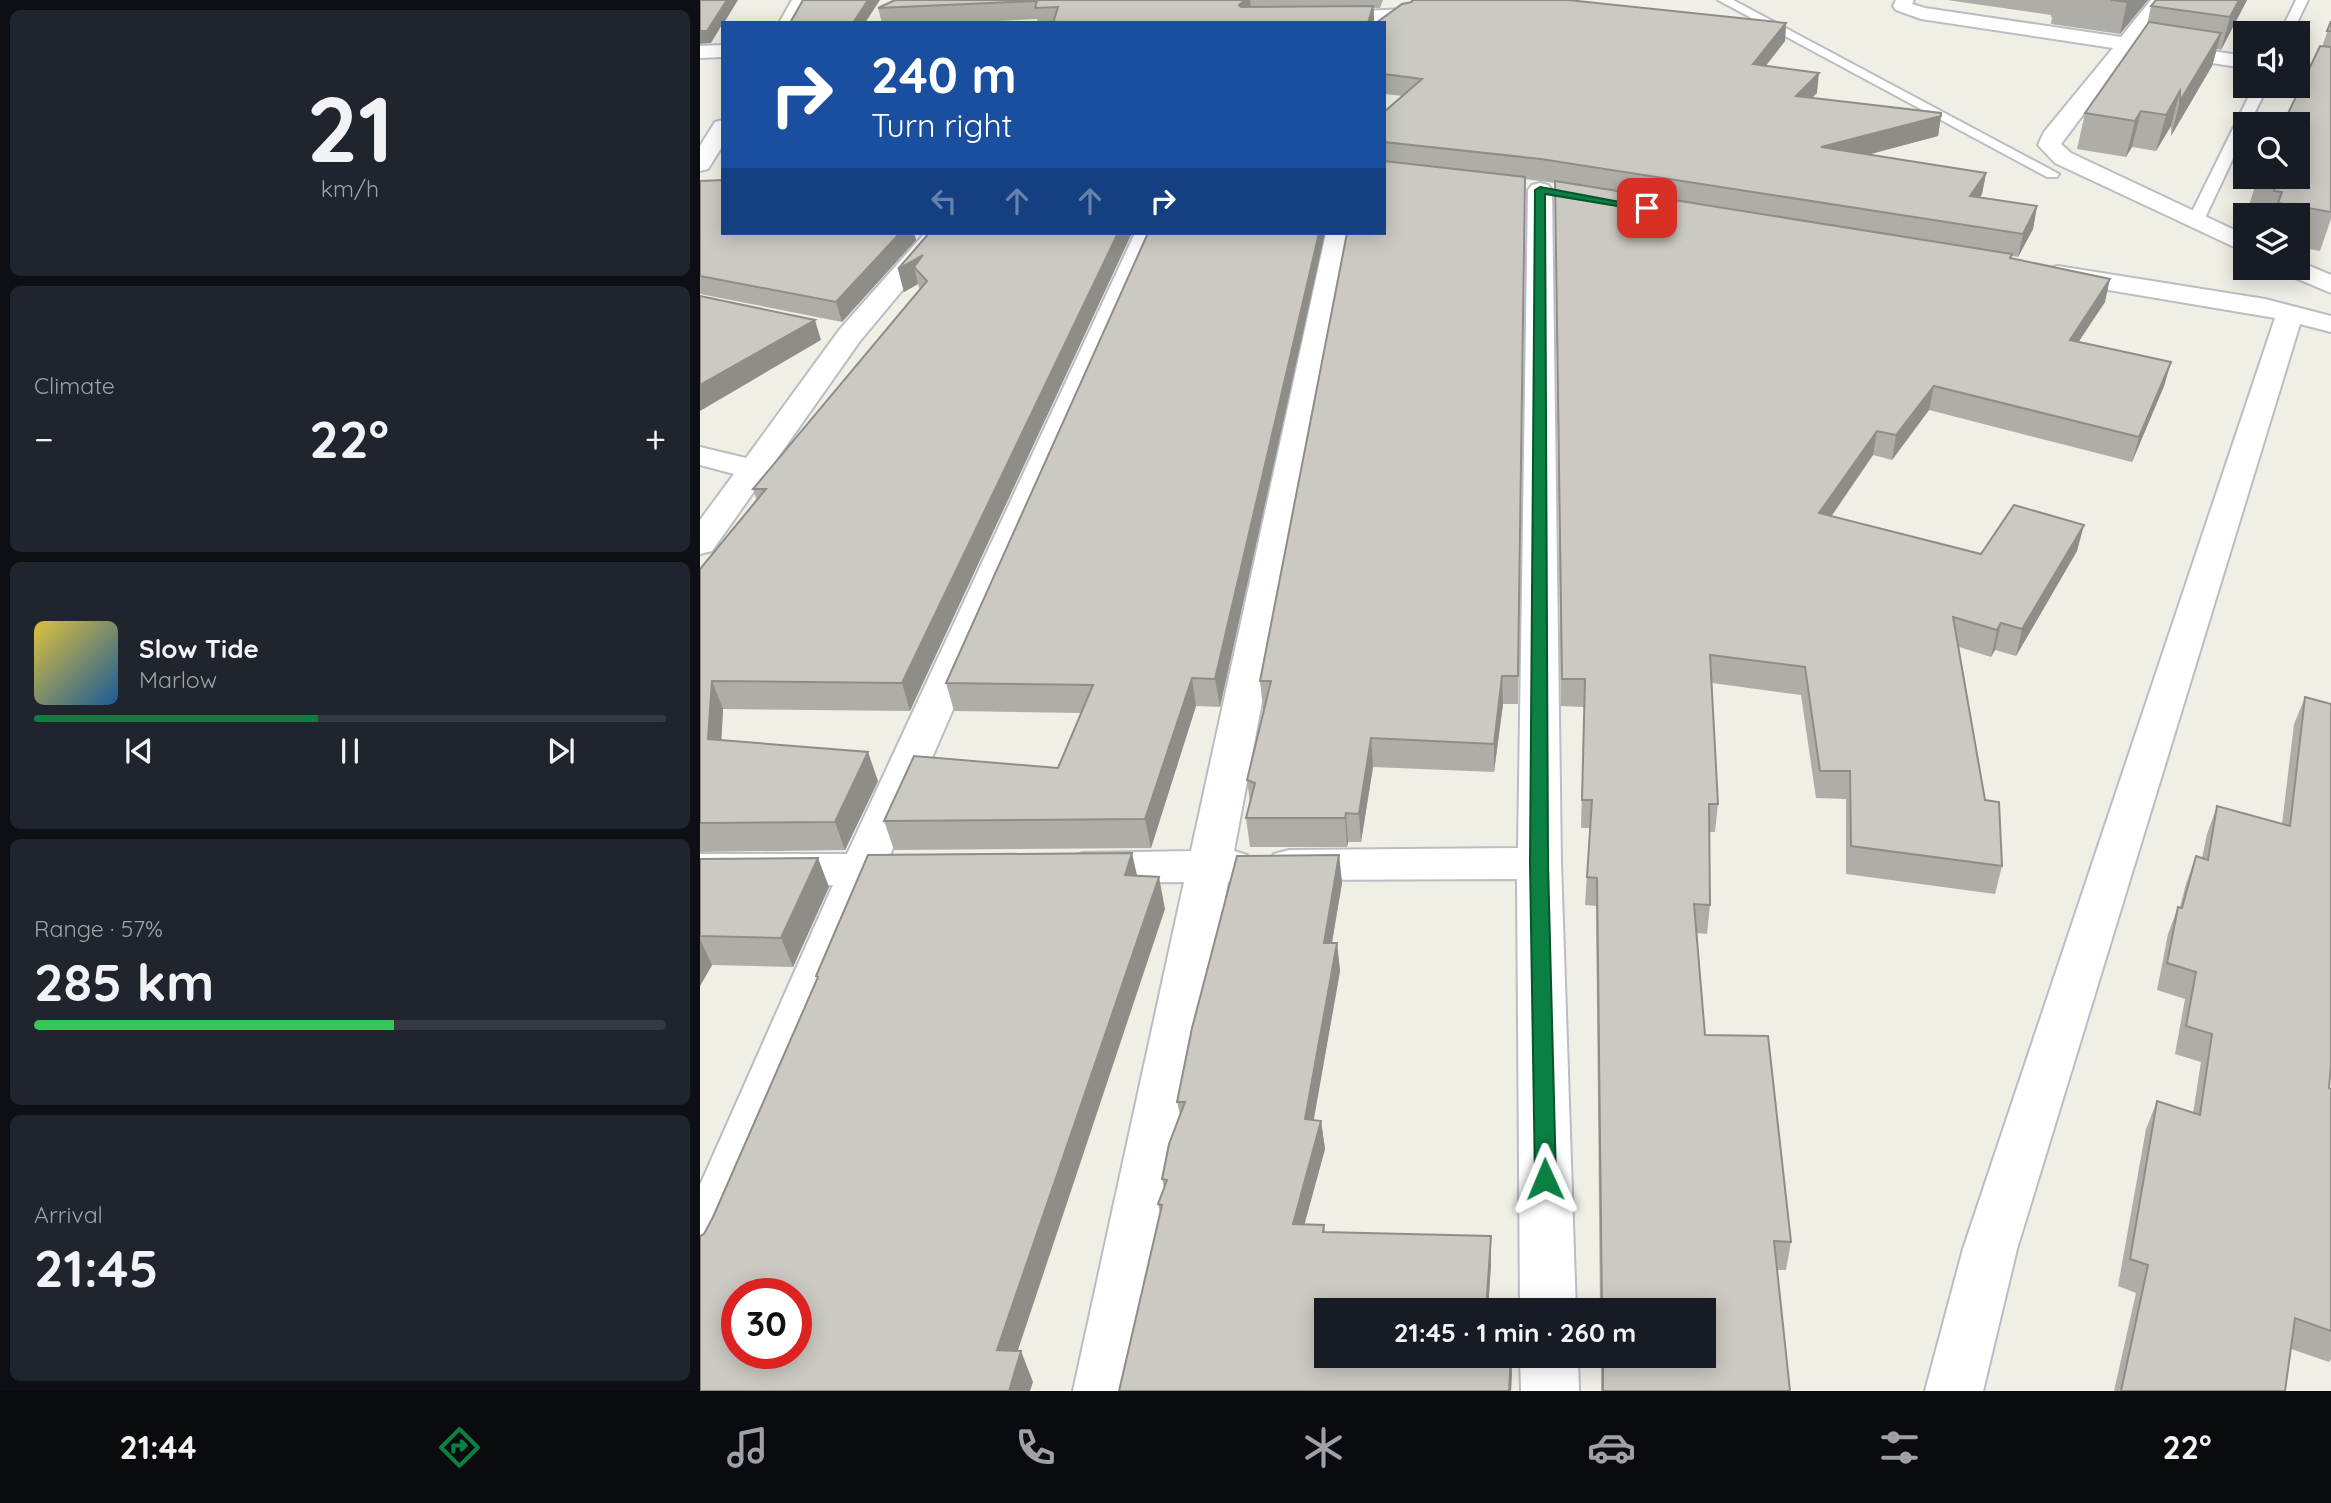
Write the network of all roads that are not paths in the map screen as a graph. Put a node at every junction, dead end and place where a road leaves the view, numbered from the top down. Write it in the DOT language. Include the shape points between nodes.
graph roads {
  1 [pos="801,0"];
  2 [pos="1724,0"];
  3 [pos="1905,0"];
  4 [pos="2161,0"];
  5 [pos="2302,0"];
  6 [pos="2020,9"];
  7 [pos="1403,15"];
  8 [pos="789,21"];
  9 [pos="1290,21"];
  10 [pos="2292,21"];
  11 [pos="2004,26"];
  12 [pos="2124,45"];
  13 [pos="721,51"];
  14 [pos="700,52"];
  15 [pos="2233,60"];
  16 [pos="2310,71"];
  17 [pos="2331,74"];
  18 [pos="2255,98"];
  19 [pos="714,131"];
  20 [pos="700,164"];
  21 [pos="2052,174"];
  22 [pos="1540,191"];
  23 [pos="2196,220"];
  24 [pos="936,235"];
  25 [pos="1146,235"];
  26 [pos="1338,235"];
  27 [pos="2233,238"];
  28 [pos="2032,270"];
  29 [pos="2310,275"];
  30 [pos="2331,285"];
  31 [pos="2290,314"];
  32 [pos="2331,324"];
  33 [pos="700,456"];
  34 [pos="752,470"];
  35 [pos="700,544"];
  36 [pos="1539,863"];
  37 [pos="1209,866"];
  38 [pos="1042,868"];
  39 [pos="931,869"];
  40 [pos="700,870"];
  41 [pos="862,870"];
  42 [pos="700,1247"];
  43 [pos="1548,1298"];
  44 [pos="1549,1368"];
  45 [pos="1102,1391"];
  46 [pos="1550,1391"];
  47 [pos="1954,1391"];
  1 -- 8 [label="street"];
  2 -- 21 [label="lane"];
  3 -- 11 [label="street" via="1902,6 1914,12"];
  4 -- 12 [label="street"];
  5 -- 10 [label="lane"];
  6 -- 11 [label="street"];
  7 -- 9 [label="street"];
  11 -- 12 [label="street"];
  12 -- 15 [label="street"];
  12 -- 23 [label="street" via="2049,145 2063,158"];
  13 -- 14 [label="street"];
  16 -- 17 [label="street"];
  18 -- 23 [label="lane"];
  19 -- 20 [label="street"];
  22 -- 36 [label="street"];
  23 -- 27 [label="street"];
  24 -- 34 [label="street" via="836,332"];
  25 -- 41 [label="street"];
  26 -- 37 [label="street"];
  28 -- 31 [label="street"];
  29 -- 30 [label="street"];
  31 -- 32 [label="street"];
  31 -- 47 [label="street" via="1990,1249"];
  33 -- 34 [label="street"];
  34 -- 35 [label="street"];
  36 -- 37 [label="street"];
  36 -- 43 [label="street"];
  37 -- 38 [label="street"];
  37 -- 45 [label="street"];
  39 -- 41 [label="street"];
  40 -- 41 [label="street"];
  41 -- 42 [label="street"];
  44 -- 46 [label="street"];
}
